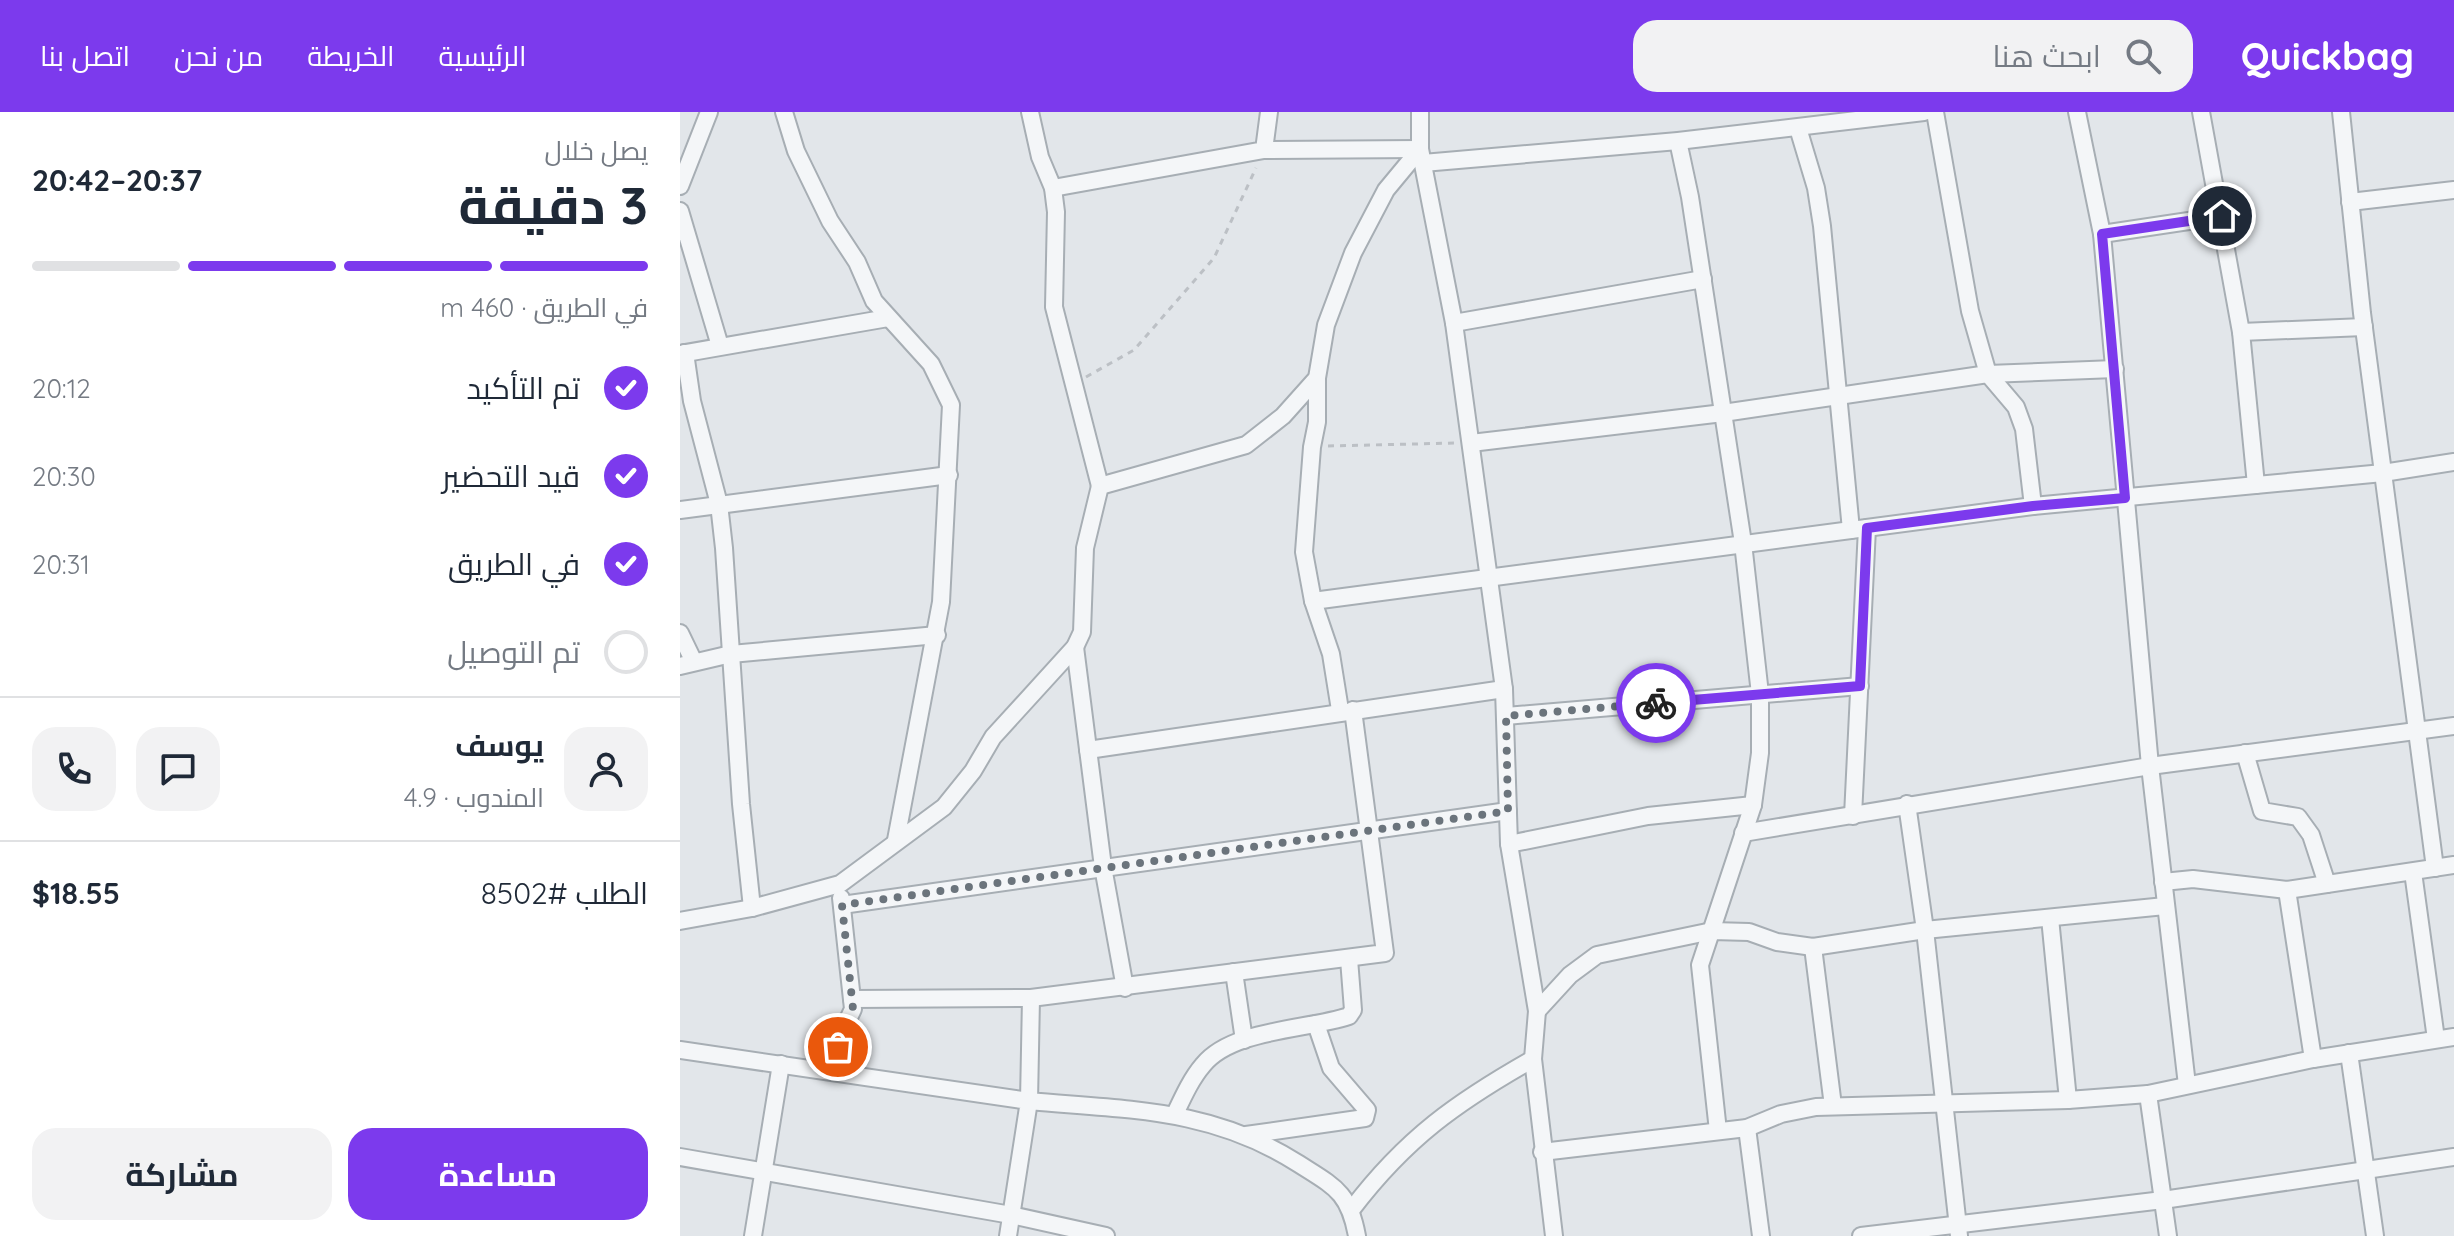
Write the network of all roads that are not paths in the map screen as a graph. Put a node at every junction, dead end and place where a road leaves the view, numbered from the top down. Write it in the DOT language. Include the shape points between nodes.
graph roads {
  1 [pos="709,112"];
  2 [pos="784,112"];
  3 [pos="1030,112"];
  4 [pos="1269,112"];
  5 [pos="1420,112"];
  6 [pos="1924,112"];
  7 [pos="1935,112"];
  8 [pos="2077,112"];
  9 [pos="2201,112"];
  10 [pos="2341,112"];
  11 [pos="1798,128"];
  12 [pos="1678,141"];
  13 [pos="1264,150"];
  14 [pos="1422,156"];
  15 [pos="680,186"];
  16 [pos="1053,188"];
  17 [pos="2454,190"];
  18 [pos="2350,202"];
  19 [pos="680,211"];
  20 [pos="2222,216"];
  21 [pos="2102,234"];
  22 [pos="1703,279"];
  23 [pos="888,318"];
  24 [pos="1454,323"];
  25 [pos="2364,327"];
  26 [pos="2241,332"];
  27 [pos="720,346"];
  28 [pos="683,353"];
  29 [pos="2115,369"];
  30 [pos="1988,374"];
  31 [pos="1317,378"];
  32 [pos="1839,397"];
  33 [pos="1723,413"];
  34 [pos="1471,443"];
  35 [pos="2454,462"];
  36 [pos="2383,473"];
  37 [pos="949,475"];
  38 [pos="2256,485"];
  39 [pos="1100,486"];
  40 [pos="2125,498"];
  41 [pos="719,504"];
  42 [pos="2033,506"];
  43 [pos="680,510"];
  44 [pos="1859,529"];
  45 [pos="1743,543"];
  46 [pos="1487,576"];
  47 [pos="1313,601"];
  48 [pos="680,633"];
  49 [pos="937,635"];
  50 [pos="1075,647"];
  51 [pos="731,654"];
  52 [pos="687,664"];
  53 [pos="1860,686"];
  54 [pos="1504,689"];
  55 [pos="1760,694"];
  56 [pos="1346,710"];
  57 [pos="1506,716"];
  58 [pos="2454,726"];
  59 [pos="2418,731"];
  60 [pos="1088,750"];
  61 [pos="2245,753"];
  62 [pos="2150,766"];
  63 [pos="1907,804"];
  64 [pos="1753,805"];
  65 [pos="1508,811"];
  66 [pos="1853,816"];
  67 [pos="1371,832"];
  68 [pos="1743,833"];
  69 [pos="896,840"];
  70 [pos="1509,844"];
  71 [pos="2454,865"];
  72 [pos="1103,867"];
  73 [pos="2435,868"];
  74 [pos="2413,872"];
  75 [pos="2163,882"];
  76 [pos="840,884"];
  77 [pos="2327,884"];
  78 [pos="2287,890"];
  79 [pos="842,905"];
  80 [pos="2165,906"];
  81 [pos="752,908"];
  82 [pos="2050,918"];
  83 [pos="680,921"];
  84 [pos="1925,930"];
  85 [pos="1712,931"];
  86 [pos="1813,947"];
  87 [pos="1349,959"];
  88 [pos="1234,972"];
  89 [pos="1125,988"];
  90 [pos="1031,998"];
  91 [pos="852,999"];
  92 [pos="1537,1011"];
  93 [pos="1316,1024"];
  94 [pos="2454,1037"];
  95 [pos="2436,1039"];
  96 [pos="1244,1040"];
  97 [pos="680,1050"];
  98 [pos="2349,1053"];
  99 [pos="1533,1059"];
  100 [pos="2313,1059"];
  101 [pos="781,1064"];
  102 [pos="835,1072"];
  103 [pos="2187,1085"];
  104 [pos="2148,1094"];
  105 [pos="2068,1100"];
  106 [pos="1029,1101"];
  107 [pos="1946,1102"];
  108 [pos="1833,1106"];
  109 [pos="1175,1114"];
  110 [pos="1747,1128"];
  111 [pos="1718,1131"];
  112 [pos="1243,1135"];
  113 [pos="1542,1152"];
  114 [pos="680,1157"];
  115 [pos="2454,1157"];
  116 [pos="764,1169"];
  117 [pos="2366,1170"];
  118 [pos="2163,1200"];
  119 [pos="1352,1209"];
  120 [pos="1011,1215"];
  121 [pos="1959,1230"];
  122 [pos="753,1236"];
  123 [pos="1008,1236"];
  124 [pos="1106,1236"];
  125 [pos="1357,1236"];
  126 [pos="1554,1236"];
  127 [pos="1761,1236"];
  128 [pos="1861,1236"];
  129 [pos="2168,1236"];
  130 [pos="2375,1236"];
  1 -- 15 [label="street"];
  2 -- 23 [label="street" via="796,151 830,221"];
  3 -- 16 [label="street"];
  4 -- 13 [label="street"];
  5 -- 14 [label="street"];
  6 -- 11 [label="street"];
  7 -- 30 [label="street" via="1961,273"];
  8 -- 21 [label="street"];
  9 -- 20 [label="street"];
  10 -- 18 [label="street"];
  11 -- 12 [label="street"];
  11 -- 32 [label="street" via="1820,213"];
  12 -- 14 [label="street"];
  12 -- 22 [label="street"];
  13 -- 14 [label="street"];
  13 -- 16 [label="street"];
  14 -- 24 [label="street"];
  14 -- 31 [label="street" via="1386,190 1353,253 1326,325"];
  16 -- 39 [label="street" via="1054,307"];
  17 -- 18 [label="street"];
  18 -- 25 [label="street"];
  19 -- 27 [label="street"];
  20 -- 21 [label="street"];
  20 -- 26 [label="street"];
  21 -- 29 [label="street"];
  22 -- 24 [label="street"];
  22 -- 33 [label="street"];
  23 -- 27 [label="street"];
  23 -- 37 [label="street" via="919,348 942,383 953,419"];
  24 -- 34 [label="street"];
  25 -- 26 [label="street"];
  25 -- 36 [label="street"];
  26 -- 38 [label="street"];
  27 -- 28 [label="street"];
  28 -- 41 [label="street"];
  29 -- 30 [label="street"];
  29 -- 40 [label="street"];
  30 -- 32 [label="street"];
  30 -- 42 [label="street" via="2016,407 2024,429"];
  31 -- 39 [label="street" via="1283,416 1246,445"];
  31 -- 47 [label="street" via="1304,552"];
  32 -- 33 [label="street"];
  32 -- 44 [label="street"];
  33 -- 34 [label="street"];
  33 -- 45 [label="street"];
  34 -- 46 [label="street"];
  35 -- 36 [label="street"];
  36 -- 38 [label="street"];
  36 -- 59 [label="street"];
  37 -- 41 [label="street"];
  37 -- 49 [label="street"];
  38 -- 40 [label="street"];
  39 -- 50 [label="street" via="1085,548 1083,620"];
  40 -- 42 [label="street"];
  40 -- 62 [label="street"];
  41 -- 43 [label="street"];
  41 -- 51 [label="street"];
  42 -- 44 [label="street"];
  44 -- 45 [label="street"];
  44 -- 53 [label="street"];
  45 -- 46 [label="street"];
  45 -- 55 [label="street"];
  46 -- 47 [label="street"];
  46 -- 54 [label="street"];
  47 -- 56 [label="street"];
  48 -- 52 [label="street"];
  49 -- 51 [label="street"];
  49 -- 69 [label="street"];
  50 -- 60 [label="street"];
  50 -- 69 [label="street" via="993,737 959,791"];
  51 -- 52 [label="street"];
  51 -- 81 [label="street"];
  53 -- 55 [label="street"];
  53 -- 66 [label="street"];
  54 -- 56 [label="street"];
  54 -- 57 [label="street"];
  55 -- 57 [label="street"];
  55 -- 64 [label="street"];
  56 -- 60 [label="street"];
  56 -- 67 [label="street"];
  57 -- 65 [label="street"];
  58 -- 59 [label="street"];
  59 -- 61 [label="street"];
  59 -- 73 [label="street"];
  60 -- 72 [label="street"];
  61 -- 62 [label="street"];
  61 -- 77 [label="street" via="2262,811 2298,817 2311,835"];
  62 -- 63 [label="street"];
  62 -- 75 [label="street"];
  63 -- 66 [label="street"];
  63 -- 84 [label="street"];
  64 -- 68 [label="street"];
  64 -- 70 [label="street" via="1648,816"];
  65 -- 67 [label="street"];
  65 -- 70 [label="street"];
  66 -- 68 [label="street"];
  67 -- 72 [label="street"];
  67 -- 87 [label="street" via="1387,949 1380,956"];
  68 -- 85 [label="street"];
  69 -- 76 [label="street"];
  70 -- 92 [label="street"];
  71 -- 73 [label="street"];
  72 -- 79 [label="street"];
  72 -- 89 [label="street"];
  73 -- 74 [label="street"];
  74 -- 77 [label="street"];
  74 -- 95 [label="street"];
  75 -- 78 [label="street" via="2193,879"];
  75 -- 80 [label="street"];
  76 -- 79 [label="street"];
  76 -- 81 [label="street"];
  77 -- 78 [label="street"];
  78 -- 100 [label="street"];
  79 -- 91 [label="street"];
  80 -- 82 [label="street"];
  80 -- 103 [label="street"];
  81 -- 83 [label="street"];
  82 -- 84 [label="street"];
  82 -- 105 [label="street"];
  84 -- 86 [label="street"];
  84 -- 107 [label="street"];
  85 -- 86 [label="street" via="1749,932"];
  85 -- 92 [label="street" via="1597,955"];
  85 -- 111 [label="street" via="1700,976"];
  86 -- 108 [label="street"];
  87 -- 88 [label="street"];
  87 -- 93 [label="street" via="1353,1010 1349,1016"];
  88 -- 89 [label="street"];
  88 -- 96 [label="street"];
  89 -- 90 [label="street"];
  90 -- 91 [label="street"];
  90 -- 106 [label="street"];
  91 -- 102 [label="street"];
  92 -- 99 [label="street"];
  93 -- 96 [label="street"];
  93 -- 112 [label="street" via="1331,1068 1367,1110 1365,1118"];
  94 -- 95 [label="street"];
  95 -- 98 [label="street"];
  96 -- 109 [label="street" via="1203,1064"];
  97 -- 101 [label="street"];
  98 -- 100 [label="street"];
  98 -- 117 [label="street"];
  99 -- 113 [label="street"];
  99 -- 119 [label="street" via="1443,1114 1379,1173"];
  100 -- 103 [label="street"];
  101 -- 102 [label="street"];
  101 -- 116 [label="street"];
  102 -- 106 [label="street"];
  103 -- 104 [label="street"];
  104 -- 105 [label="street"];
  104 -- 118 [label="street"];
  105 -- 107 [label="street"];
  106 -- 109 [label="street"];
  106 -- 120 [label="street"];
  107 -- 108 [label="street"];
  107 -- 121 [label="street"];
  108 -- 110 [label="street" via="1781,1114"];
  109 -- 112 [label="street"];
  110 -- 111 [label="street"];
  110 -- 127 [label="street"];
  111 -- 113 [label="street"];
  112 -- 119 [label="street" via="1329,1181"];
  113 -- 126 [label="street"];
  114 -- 116 [label="street"];
  115 -- 117 [label="street"];
  116 -- 120 [label="street"];
  116 -- 122 [label="street"];
  117 -- 118 [label="street"];
  117 -- 130 [label="street"];
  118 -- 121 [label="street"];
  118 -- 129 [label="street"];
  119 -- 125 [label="street"];
  120 -- 123 [label="street"];
  120 -- 124 [label="street"];
  121 -- 128 [label="street"];
}
